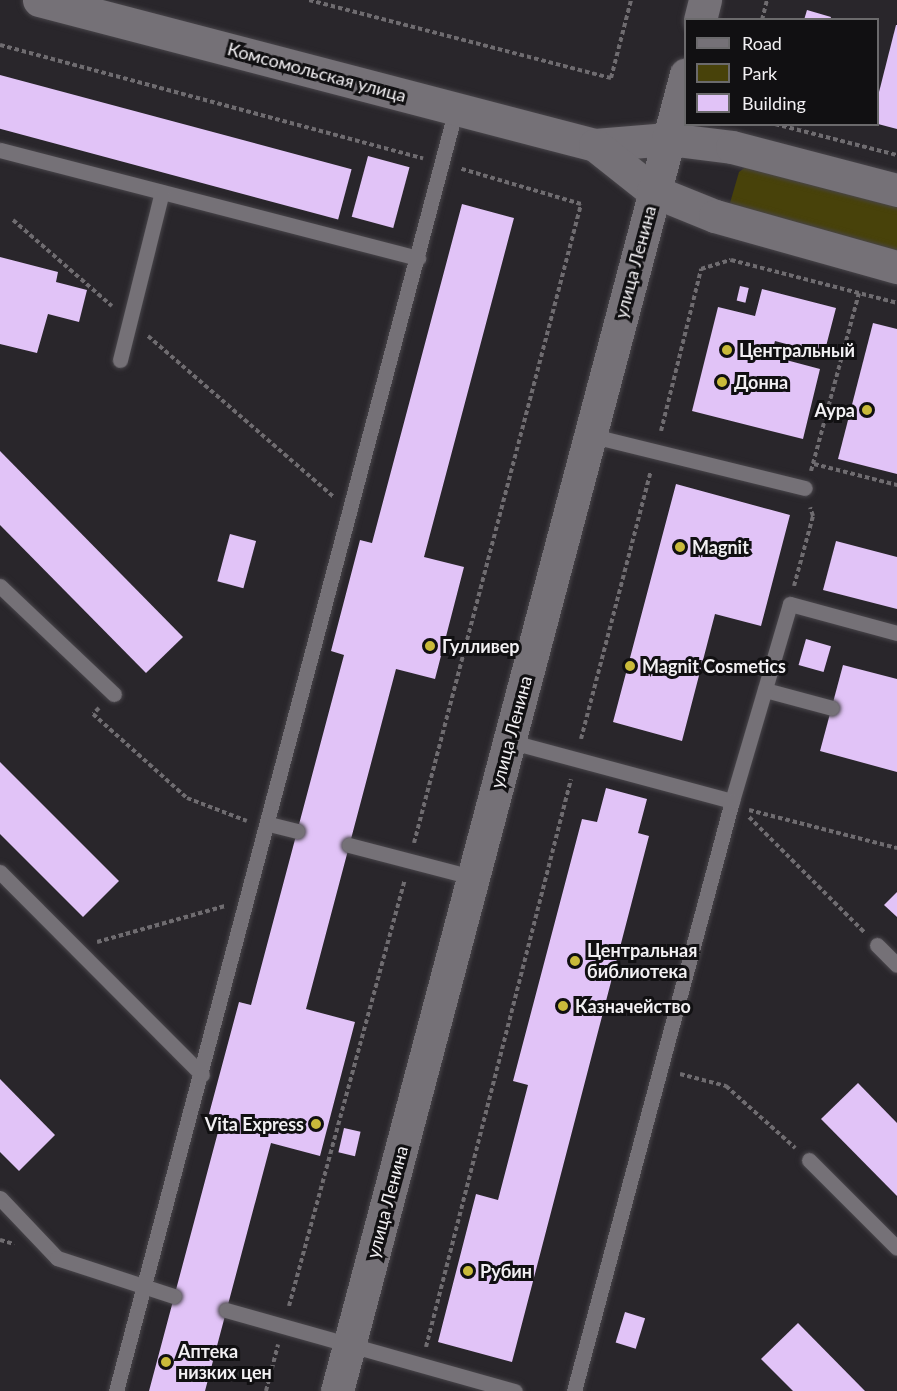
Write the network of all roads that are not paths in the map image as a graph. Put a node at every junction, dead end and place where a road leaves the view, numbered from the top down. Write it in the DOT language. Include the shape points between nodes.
graph roads {
  1 [pos="39,0"];
  2 [pos="705,0"];
  3 [pos="700,18"];
  4 [pos="684,81"];
  5 [pos="456,109"];
  6 [pos="668,139"];
  7 [pos="595,145"];
  8 [pos="0,150"];
  9 [pos="897,190"];
  10 [pos="653,191"];
  11 [pos="162,192"];
  12 [pos="418,258"];
  13 [pos="897,267"];
  14 [pos="120,360"];
  15 [pos="589,435"];
  16 [pos="804,488"];
  17 [pos="0,586"];
  18 [pos="897,633"];
  19 [pos="765,690"];
  20 [pos="114,694"];
  21 [pos="832,708"];
  22 [pos="508,741"];
  23 [pos="732,801"];
  24 [pos="269,824"];
  25 [pos="297,831"];
  26 [pos="349,845"];
  27 [pos="0,872"];
  28 [pos="472,877"];
  29 [pos="877,945"];
  30 [pos="897,965"];
  31 [pos="202,1075"];
  32 [pos="809,1160"];
  33 [pos="0,1198"];
  34 [pos="897,1248"];
  35 [pos="144,1287"];
  36 [pos="174,1296"];
  37 [pos="226,1310"];
  38 [pos="349,1345"];
  39 [pos="116,1391"];
  40 [pos="337,1391"];
  41 [pos="515,1391"];
  42 [pos="574,1391"];
  1 -- 5 [label="main road, Комсомольская улица"];
  2 -- 3 [label="main road"];
  4 -- 6 [label="main road, улица Ленина"];
  5 -- 7 [label="main road, Комсомольская улица"];
  5 -- 12 [label="lane"];
  6 -- 7 [label="main road, Комсомольская улица"];
  6 -- 9 [label="main road, Комсомольская улица" via="748,150"];
  6 -- 10 [label="main road, улица Ленина"];
  7 -- 10 [label="main road, Комсомольская улица"];
  8 -- 11 [label="lane"];
  10 -- 13 [label="main road, Комсомольская улица" via="759,231"];
  10 -- 15 [label="main road, улица Ленина"];
  11 -- 12 [label="lane"];
  11 -- 14 [label="lane"];
  12 -- 24 [label="lane"];
  15 -- 16 [label="lane"];
  15 -- 22 [label="main road, улица Ленина"];
  17 -- 20 [label="lane"];
  18 -- 19 [label="lane" via="790,604"];
  19 -- 21 [label="lane"];
  19 -- 23 [label="lane"];
  22 -- 23 [label="lane"];
  22 -- 28 [label="main road, улица Ленина"];
  23 -- 42 [label="lane"];
  24 -- 25 [label="lane"];
  24 -- 31 [label="lane"];
  26 -- 28 [label="lane"];
  27 -- 31 [label="lane"];
  28 -- 38 [label="main road, улица Ленина"];
  29 -- 30 [label="lane"];
  31 -- 35 [label="lane"];
  32 -- 34 [label="lane"];
  33 -- 35 [label="lane" via="57,1258"];
  35 -- 36 [label="lane"];
  35 -- 39 [label="lane"];
  37 -- 38 [label="lane"];
  38 -- 40 [label="main road, улица Ленина"];
  38 -- 41 [label="lane"];
}
